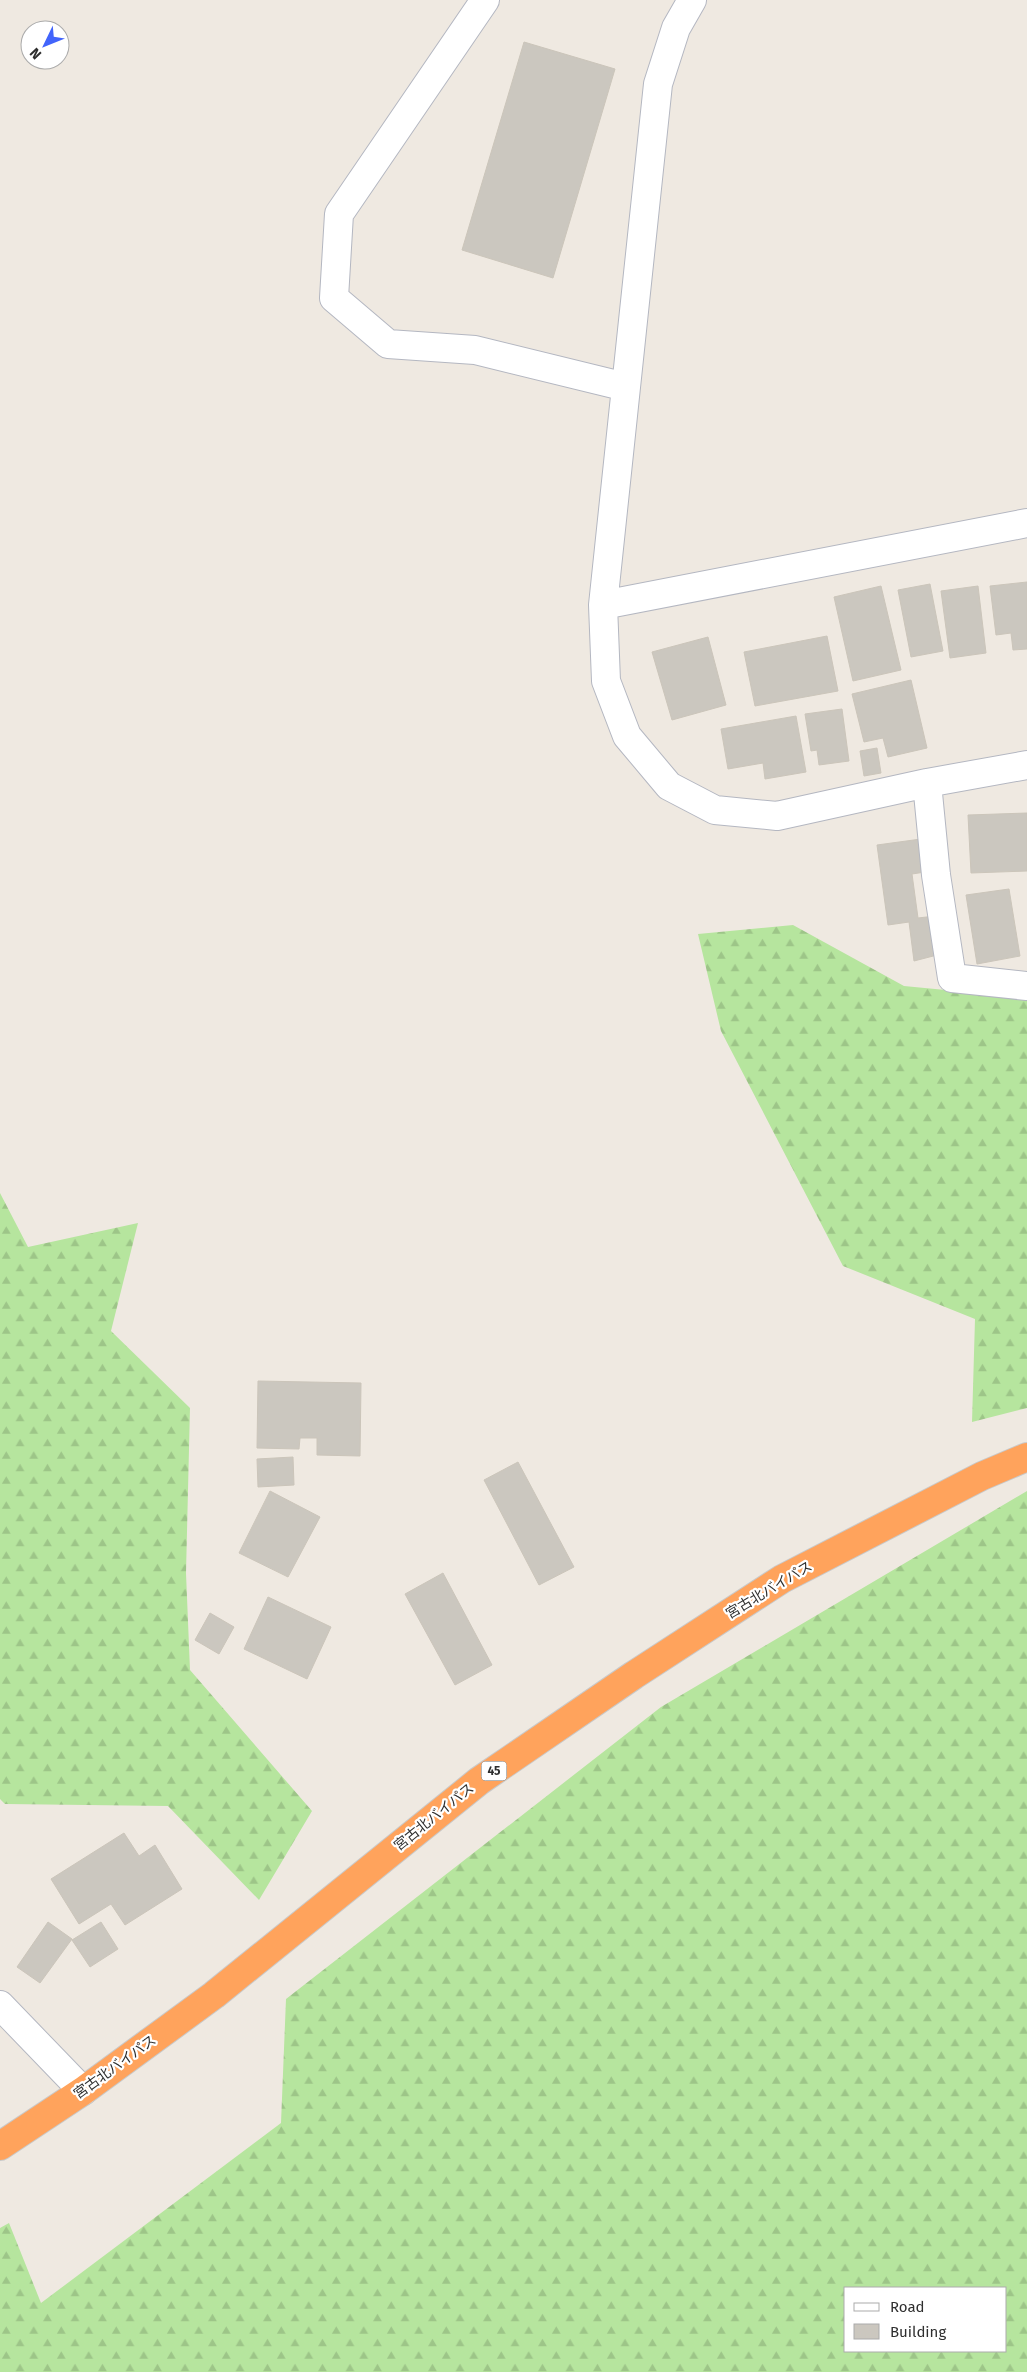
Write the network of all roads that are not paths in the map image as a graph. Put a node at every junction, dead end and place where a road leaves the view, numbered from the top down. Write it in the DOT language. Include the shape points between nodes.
graph roads {
  1 [pos="485,0"];
  2 [pos="692,0"];
  3 [pos="626,387"];
  4 [pos="1027,523"];
  5 [pos="603,605"];
  6 [pos="1027,765"];
  7 [pos="927,783"];
  8 [pos="1027,986"];
  9 [pos="1027,1457"];
  10 [pos="0,2005"];
  11 [pos="84,2091"];
  12 [pos="0,2146"];
  1 -- 3 [label="street" via="338,214 334,298 388,344 475,350"];
  2 -- 3 [label="street" via="676,28 658,84"];
  3 -- 5 [label="street"];
  4 -- 5 [label="street"];
  5 -- 7 [label="street" via="606,681 627,736 668,786 714,810 778,816"];
  6 -- 7 [label="street"];
  7 -- 8 [label="street" via="936,875 952,978"];
  9 -- 11 [label="highway, 宮古北バイパス / 45" via="982,1476 782,1579 634,1675 479,1781 214,1995"];
  10 -- 11 [label="street"];
  11 -- 12 [label="highway, 宮古北バイパス / 45"];
}
